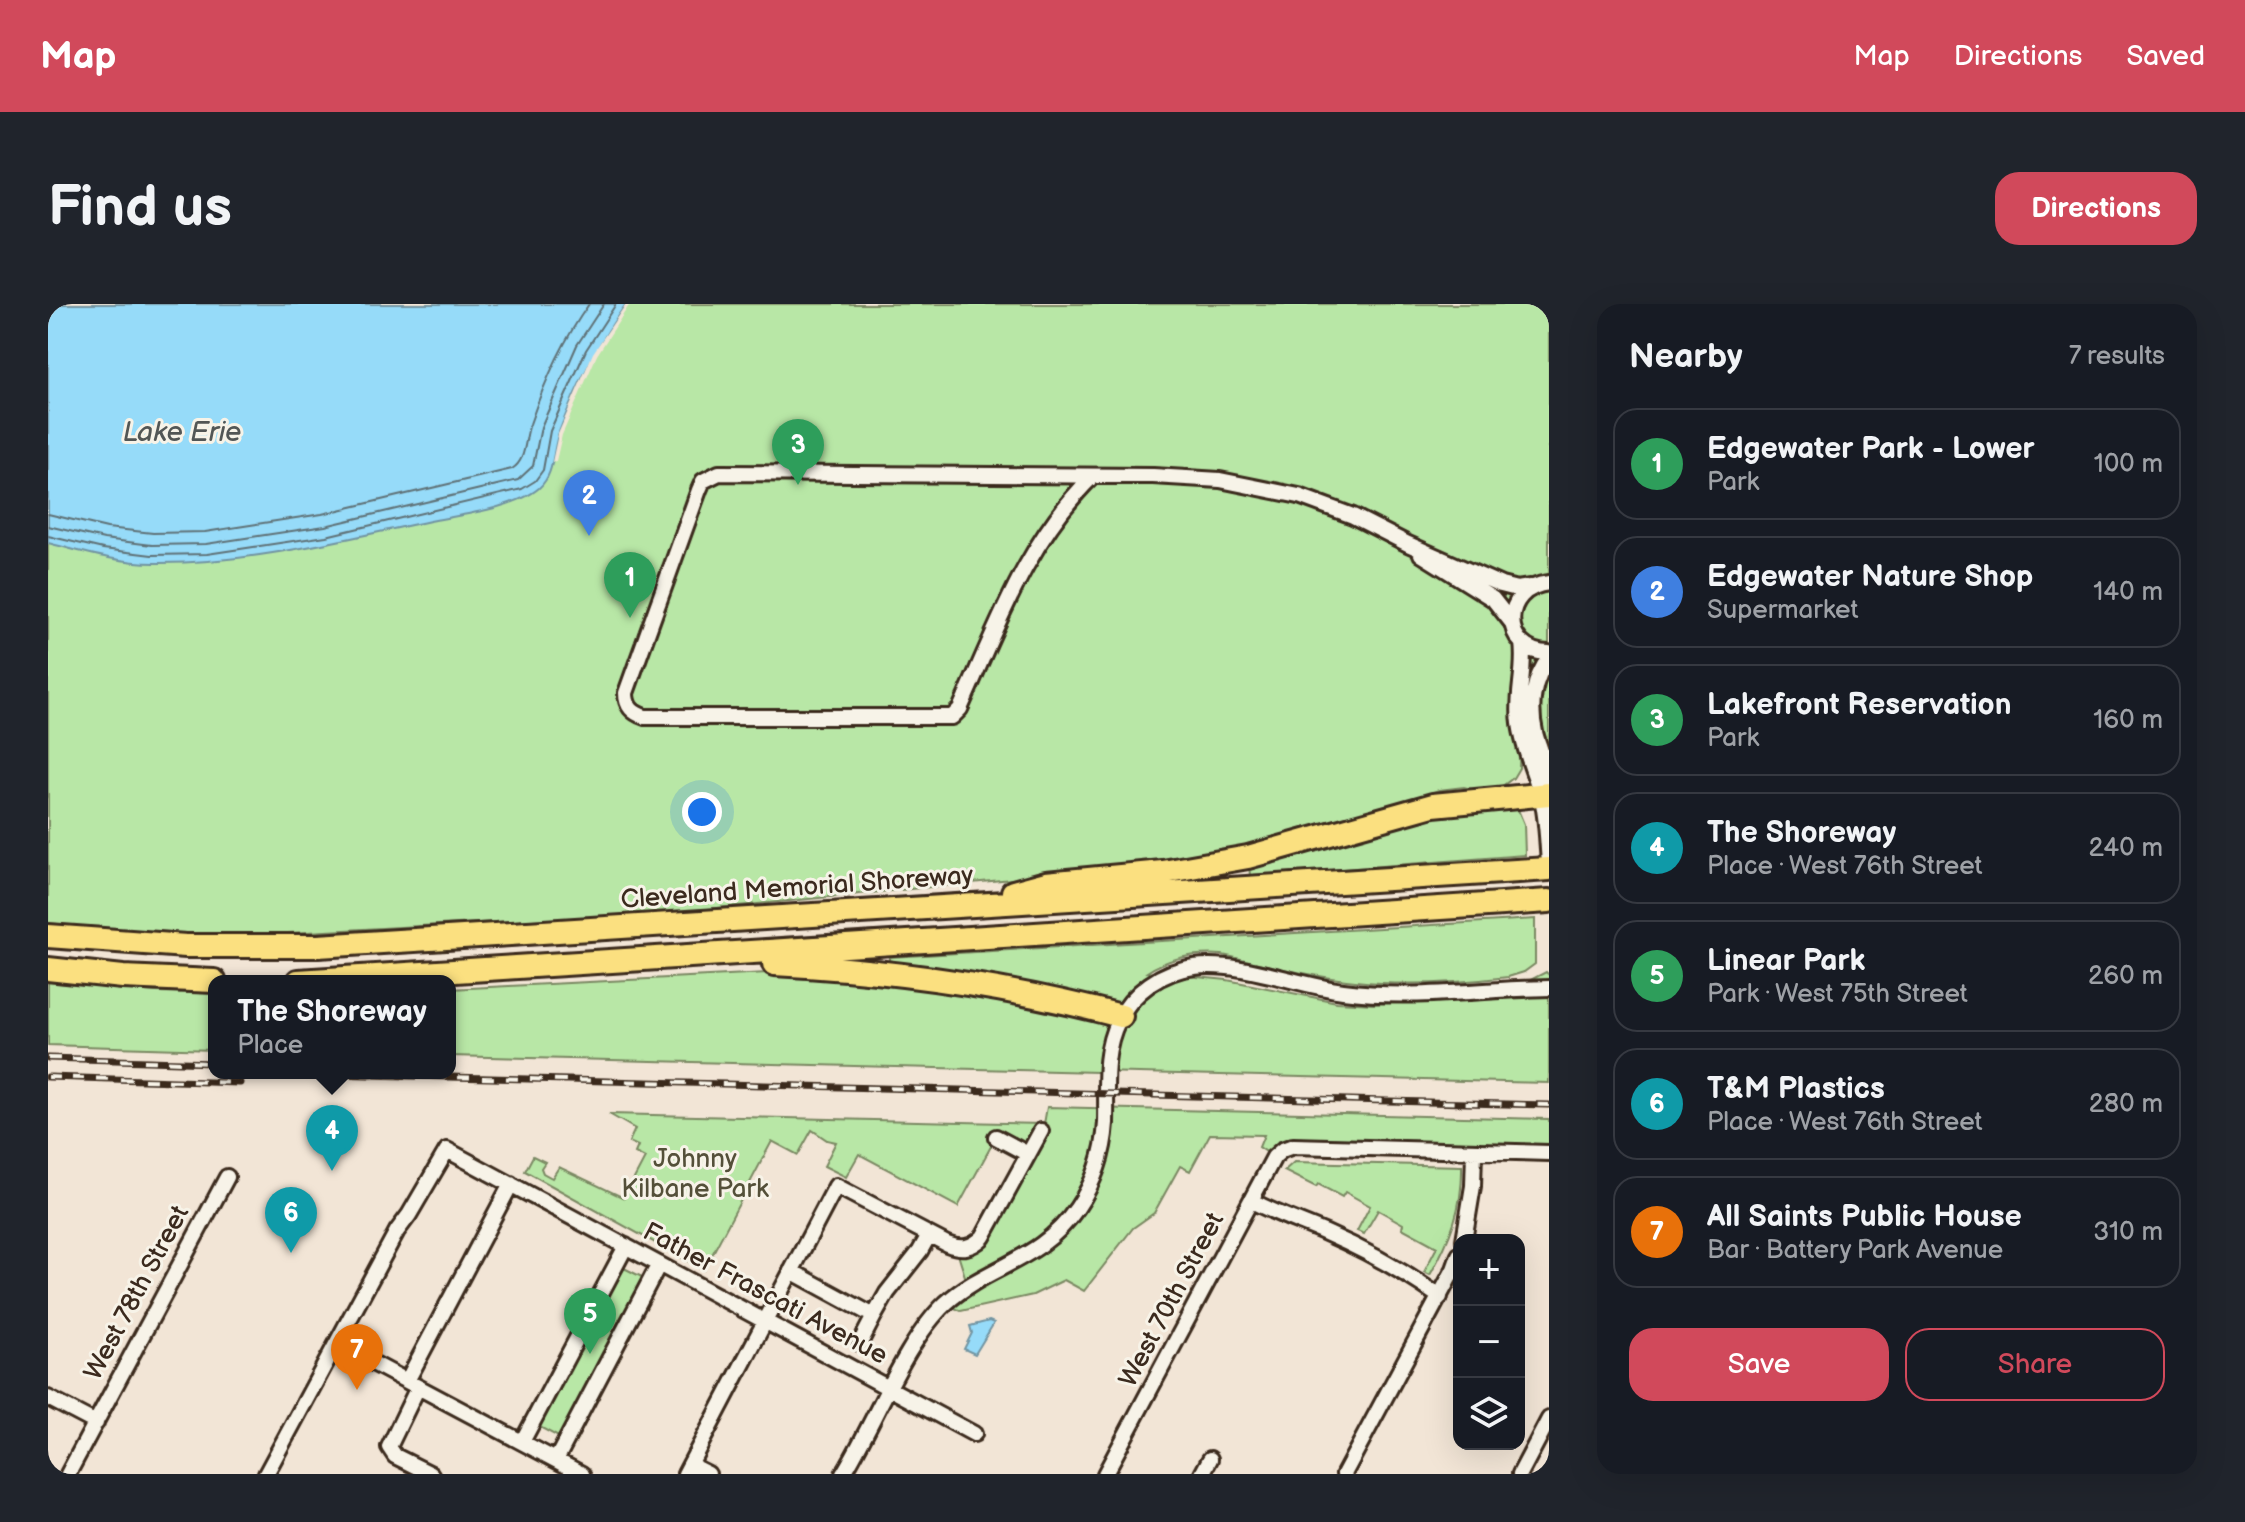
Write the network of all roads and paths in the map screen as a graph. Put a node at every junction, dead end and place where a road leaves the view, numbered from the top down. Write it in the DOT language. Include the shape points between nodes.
graph roads {
  1 [pos="1093,476"];
  2 [pos="1408,544"];
  3 [pos="1542,584"];
  4 [pos="1512,623"];
  5 [pos="1522,643"];
  6 [pos="1549,656"];
  7 [pos="1545,794"];
  8 [pos="1549,863"];
  9 [pos="1549,869"];
  10 [pos="1549,901"];
  11 [pos="962,905"];
  12 [pos="48,936"];
  13 [pos="670,959"];
  14 [pos="48,969"];
  15 [pos="399,975"];
  16 [pos="208,981"];
  17 [pos="1549,988"];
  18 [pos="1121,1016"];
  19 [pos="1041,1131"];
  20 [pos="996,1137"];
  21 [pos="1474,1152"];
  22 [pos="1549,1153"];
  23 [pos="1028,1154"];
  24 [pos="227,1177"];
  25 [pos="511,1184"];
  26 [pos="1252,1201"];
  27 [pos="1465,1234"];
  28 [pos="929,1235"];
  29 [pos="626,1246"];
  30 [pos="659,1264"];
  31 [pos="1453,1268"];
  32 [pos="791,1271"];
  33 [pos="1440,1297"];
  34 [pos="874,1316"];
  35 [pos="764,1321"];
  36 [pos="860,1343"];
  37 [pos="337,1344"];
  38 [pos="412,1384"];
  39 [pos="890,1389"];
  40 [pos="48,1398"];
  41 [pos="1549,1419"];
  42 [pos="96,1423"];
  43 [pos="974,1434"];
  44 [pos="522,1442"];
  45 [pos="1210,1459"];
  46 [pos="556,1460"];
  47 [pos="687,1469"];
  48 [pos="68,1474"];
  49 [pos="266,1474"];
  50 [pos="431,1474"];
  51 [pos="582,1474"];
  52 [pos="708,1474"];
  53 [pos="843,1474"];
  54 [pos="1105,1474"];
  55 [pos="1202,1474"];
  56 [pos="1344,1474"];
  57 [pos="1520,1474"];
  1 -- 1 [label="street" via="711,475 699,490 626,702 645,717 952,717 1035,550"];
  1 -- 2 [label="street" via="1193,477 1263,487 1353,516"];
  2 -- 3 [label="street" via="1501,585 1517,589"];
  2 -- 4 [label="street" via="1493,599"];
  3 -- 4 [label="street" via="1516,602"];
  4 -- 5 [label="street"];
  5 -- 6 [label="street"];
  5 -- 7 [label="street" via="1519,719 1530,766"];
  6 -- 7 [label="street" via="1535,684 1533,703"];
  7 -- 8 [label="street"];
  7 -- 11 [label="highway" via="1433,805 1248,857 1163,872 1046,883"];
  9 -- 11 [label="highway, Cleveland Memorial Shoreway"];
  10 -- 13 [label="highway"];
  11 -- 12 [label="highway, Cleveland Memorial Shoreway" via="305,946 186,946"];
  13 -- 15 [label="highway"];
  13 -- 18 [label="highway" via="870,971"];
  14 -- 16 [label="highway"];
  17 -- 18 [label="street" via="1356,992 1201,966 1152,983"];
  18 -- 39 [label="street" via="1108,1056 1103,1147 1080,1203 1041,1246 946,1304 920,1335"];
  19 -- 23 [label="street"];
  20 -- 23 [label="street"];
  21 -- 22 [label="street"];
  21 -- 26 [label="street, West 70th Street" via="1293,1146 1274,1157"];
  21 -- 27 [label="street"];
  23 -- 28 [label="street" via="975,1244 956,1248"];
  24 -- 42 [label="street, West 78th Street"];
  25 -- 29 [label="street, Father Frascati Avenue"];
  25 -- 37 [label="street, Father Frascati Avenue" via="447,1150"];
  25 -- 38 [label="street"];
  26 -- 33 [label="street" via="1385,1263"];
  26 -- 54 [label="street, West 70th Street"];
  28 -- 32 [label="street" via="836,1186"];
  28 -- 34 [label="street"];
  29 -- 30 [label="street, Father Frascati Avenue"];
  29 -- 44 [label="street"];
  30 -- 35 [label="street, Father Frascati Avenue"];
  30 -- 46 [label="street"];
  31 -- 33 [label="street"];
  32 -- 34 [label="street"];
  32 -- 35 [label="street"];
  33 -- 56 [label="street"];
  34 -- 36 [label="street"];
  35 -- 39 [label="street, Father Frascati Avenue"];
  35 -- 47 [label="street"];
  37 -- 38 [label="street"];
  37 -- 49 [label="street"];
  38 -- 44 [label="street"];
  38 -- 50 [label="street" via="389,1447 395,1456"];
  39 -- 43 [label="street, Father Frascati Avenue"];
  39 -- 53 [label="street"];
  40 -- 42 [label="street"];
  41 -- 57 [label="street"];
  42 -- 48 [label="street, West 78th Street"];
  44 -- 46 [label="street"];
  45 -- 55 [label="street"];
  46 -- 51 [label="street"];
  47 -- 52 [label="street"];
}
